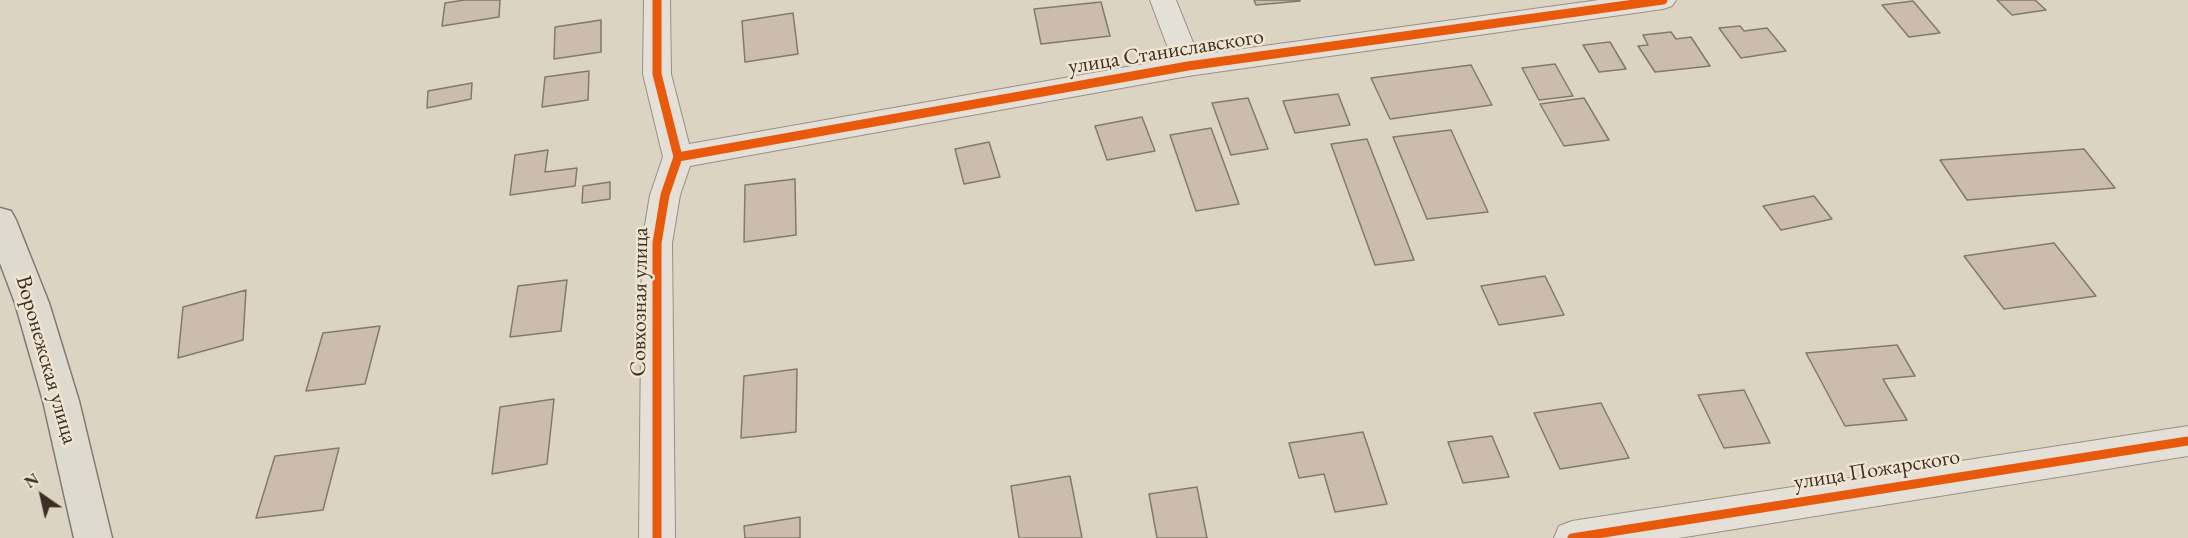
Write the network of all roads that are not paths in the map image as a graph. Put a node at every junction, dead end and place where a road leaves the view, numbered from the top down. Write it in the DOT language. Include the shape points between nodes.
graph roads {
  1 [pos="657,0"];
  2 [pos="1163,0"];
  3 [pos="1651,1"];
  4 [pos="1188,66"];
  5 [pos="678,157"];
  6 [pos="0,220"];
  7 [pos="2188,441"];
  8 [pos="93,538"];
  9 [pos="657,538"];
  10 [pos="1572,538"];
  1 -- 5 [label="street" via="657,74"];
  2 -- 4 [label="street"];
  3 -- 4 [label="street, улица Станиславского"];
  4 -- 5 [label="street, улица Станиславского"];
  5 -- 9 [label="street, Совхозная улица" via="665,195 657,243"];
  6 -- 8 [label="highway, Воронежская улица" via="32,303"];
  7 -- 10 [label="street, улица Пожарского"];
}
